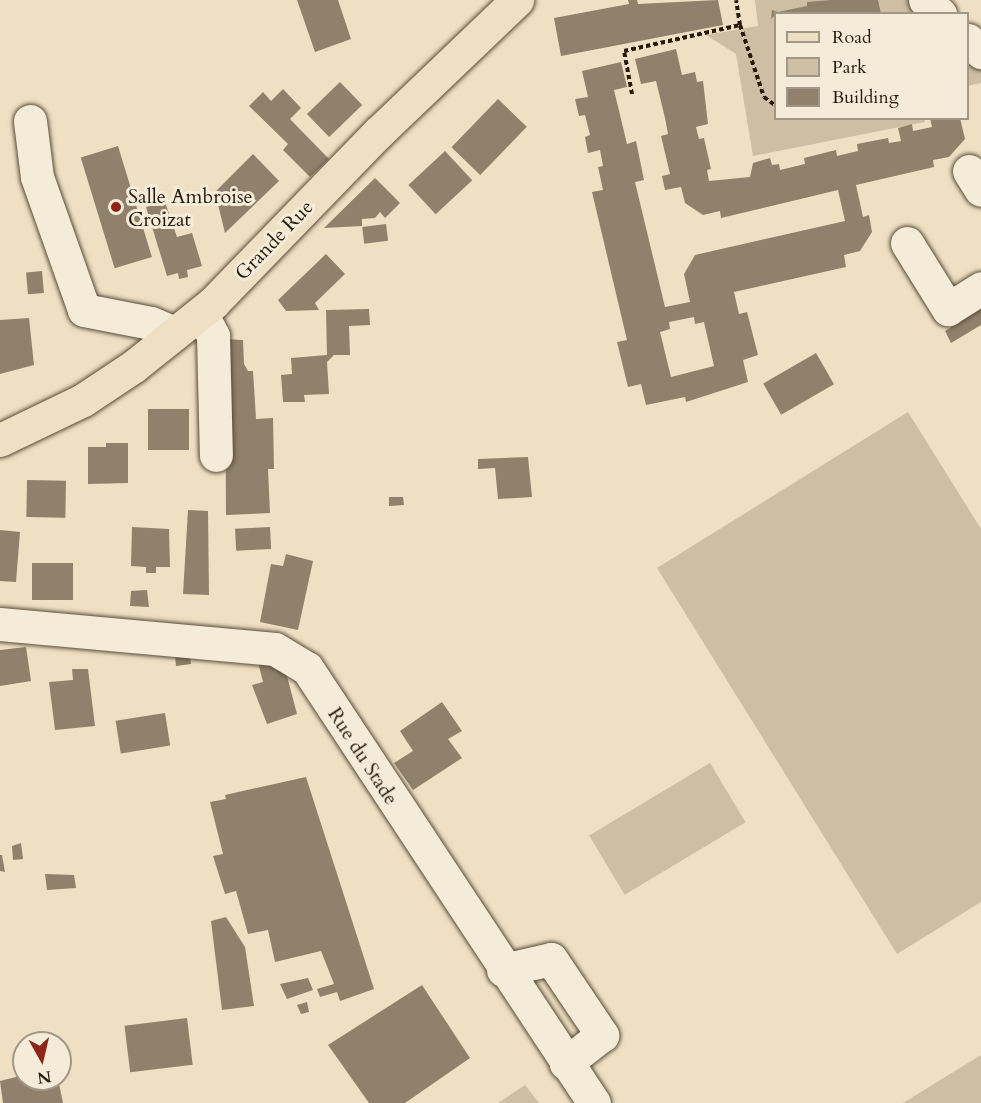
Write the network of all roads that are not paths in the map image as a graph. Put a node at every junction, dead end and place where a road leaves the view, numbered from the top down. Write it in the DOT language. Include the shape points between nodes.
graph roads {
  1 [pos="516,0"];
  2 [pos="925,0"];
  3 [pos="938,12"];
  4 [pos="969,41"];
  5 [pos="981,52"];
  6 [pos="30,121"];
  7 [pos="907,243"];
  8 [pos="981,288"];
  9 [pos="201,313"];
  10 [pos="175,333"];
  11 [pos="0,440"];
  12 [pos="216,455"];
  13 [pos="0,624"];
  14 [pos="503,970"];
  15 [pos="566,1063"];
  16 [pos="594,1103"];
  1 -- 9 [label="main road, Grande Rue"];
  2 -- 3 [label="street"];
  4 -- 5 [label="street"];
  6 -- 10 [label="street" via="37,177 84,310 151,323"];
  7 -- 8 [label="street" via="948,309"];
  9 -- 10 [label="main road, Grande Rue"];
  9 -- 12 [label="street" via="213,336"];
  10 -- 11 [label="main road, Grande Rue" via="83,400"];
  13 -- 14 [label="street, Rue du Stade" via="275,649 306,668"];
  14 -- 15 [label="street, Rue du Stade"];
  14 -- 15 [label="street" via="551,959 602,1035"];
  15 -- 16 [label="street, Rue du Stade"];
}
